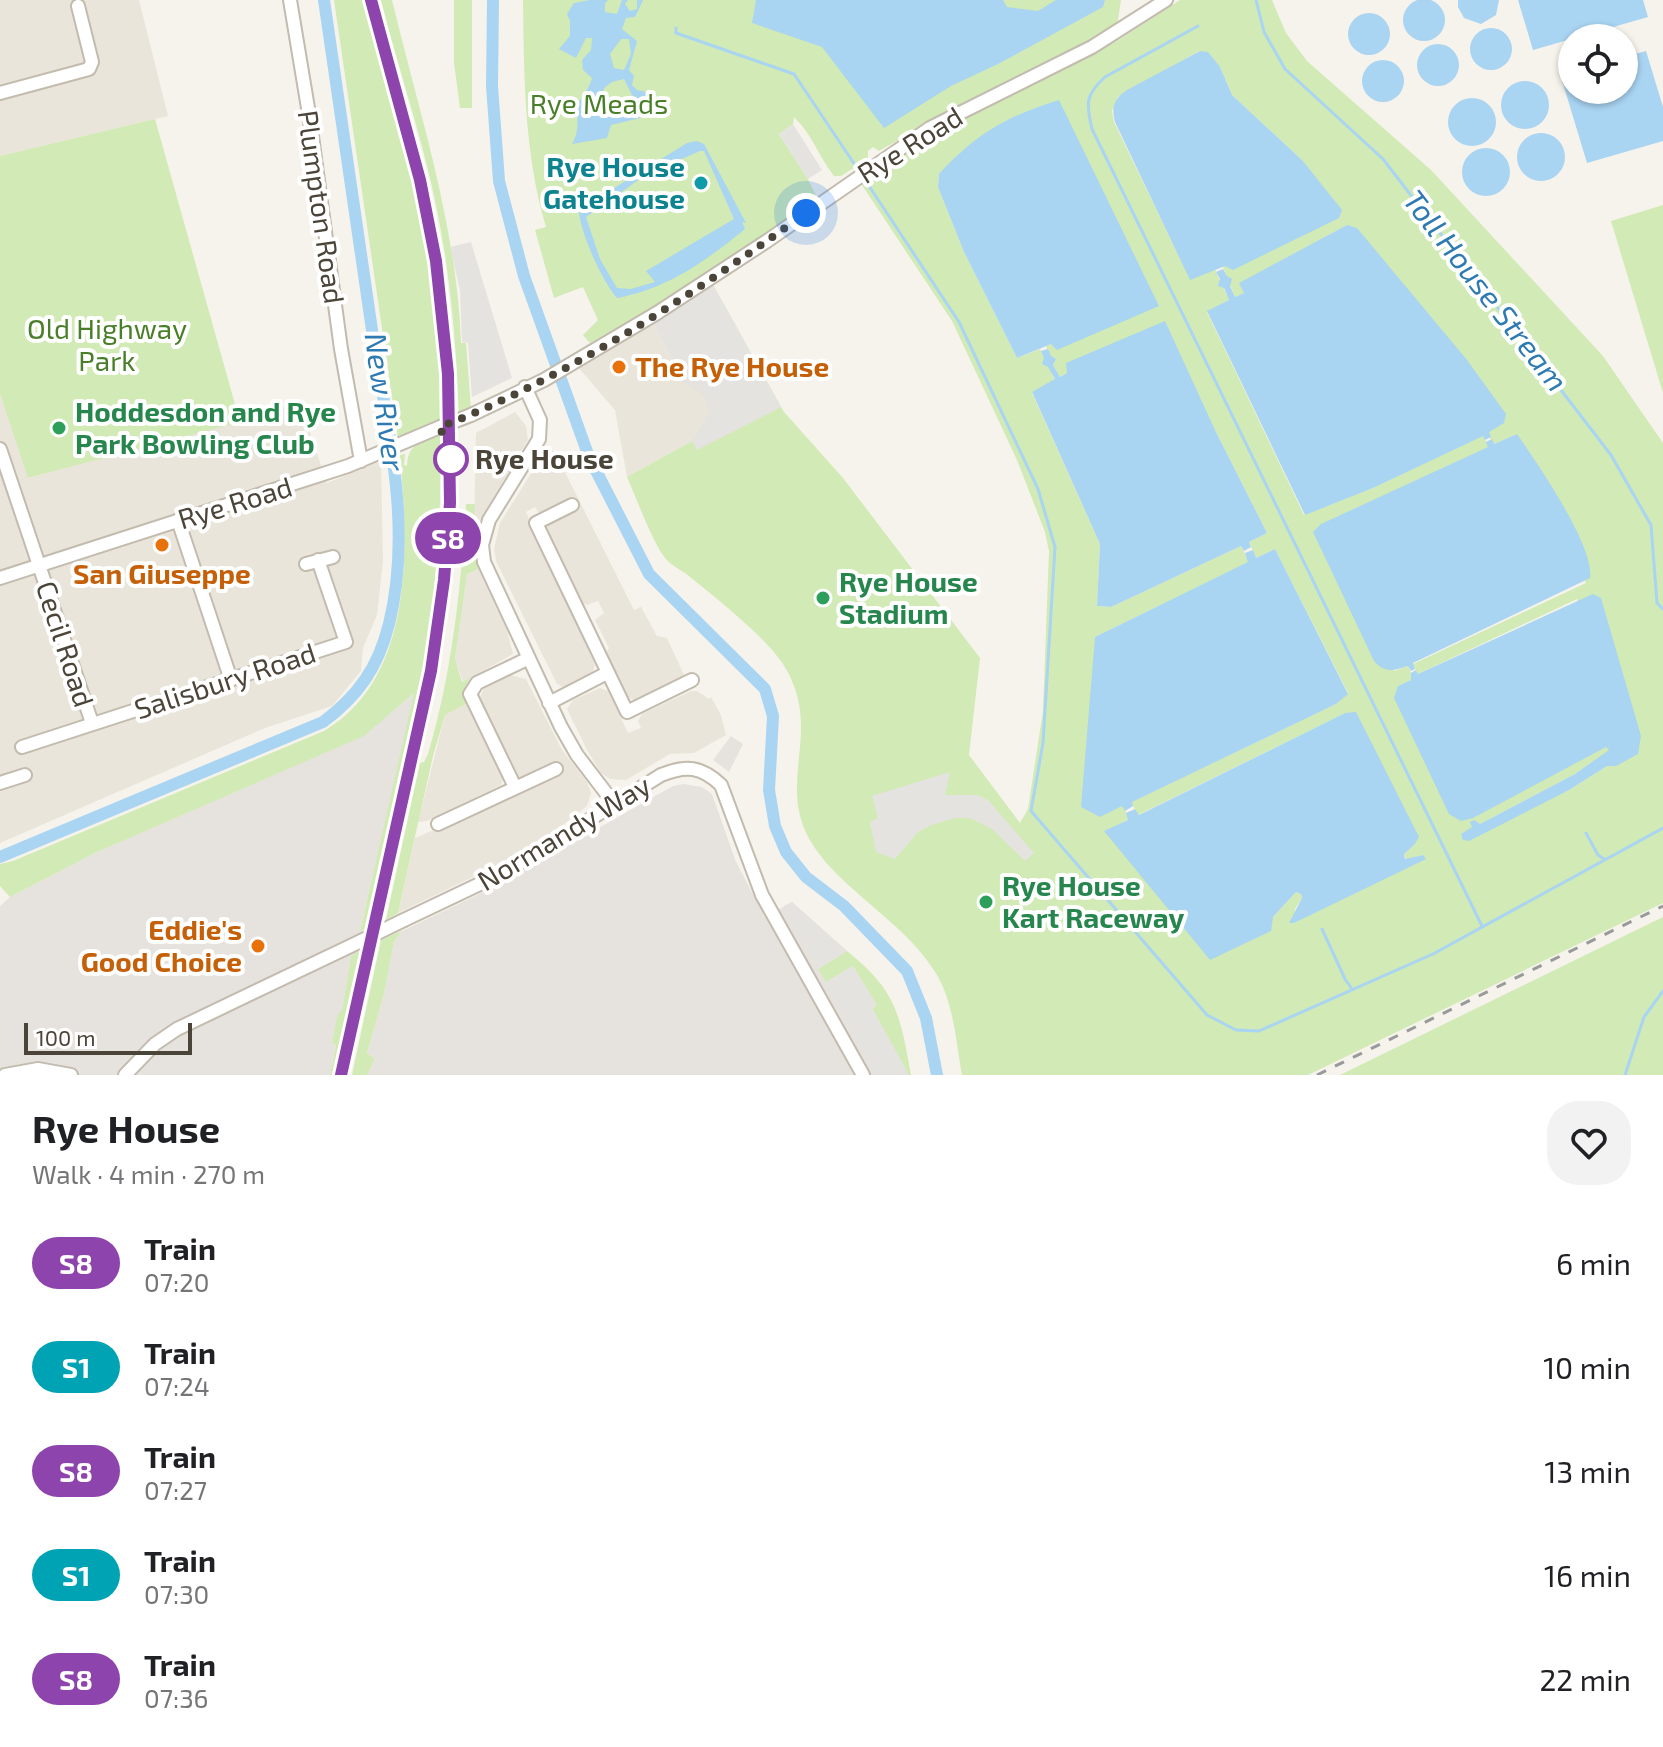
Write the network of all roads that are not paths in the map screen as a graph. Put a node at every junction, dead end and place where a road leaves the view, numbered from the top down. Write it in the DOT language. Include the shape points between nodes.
graph roads {
  1 [pos="290,0"];
  2 [pos="1166,0"];
  3 [pos="78,6"];
  4 [pos="0,93"];
  5 [pos="525,387"];
  6 [pos="0,449"];
  7 [pos="361,461"];
  8 [pos="572,505"];
  9 [pos="178,520"];
  10 [pos="333,557"];
  11 [pos="39,566"];
  12 [pos="0,578"];
  13 [pos="527,659"];
  14 [pos="607,673"];
  15 [pos="231,680"];
  16 [pos="692,680"];
  17 [pos="549,703"];
  18 [pos="92,723"];
  19 [pos="22,747"];
  20 [pos="556,769"];
  21 [pos="25,775"];
  22 [pos="0,783"];
  23 [pos="515,787"];
  24 [pos="616,806"];
  25 [pos="438,824"];
  26 [pos="5,1075"];
  27 [pos="71,1075"];
  28 [pos="125,1075"];
  29 [pos="863,1075"];
  1 -- 7 [label="street, Plumpton Road"];
  2 -- 5 [label="street, Rye Road" via="1092,47 930,128 767,241 573,363"];
  3 -- 4 [label="street" via="92,62 89,69"];
  5 -- 7 [label="street, Rye Road, bridge"];
  5 -- 13 [label="street" via="540,420 539,439 489,520 482,552"];
  6 -- 11 [label="street, Cecil Road"];
  7 -- 9 [label="street, Rye Road"];
  8 -- 14 [label="street" via="536,523"];
  9 -- 11 [label="street, Rye Road"];
  9 -- 15 [label="street"];
  10 -- 15 [label="street, Salisbury Road" via="312,562 346,642"];
  11 -- 12 [label="street, Rye Road"];
  11 -- 18 [label="street, Cecil Road"];
  13 -- 17 [label="street"];
  13 -- 23 [label="street" via="477,683 470,694"];
  14 -- 16 [label="street" via="627,712"];
  14 -- 17 [label="street"];
  15 -- 18 [label="street, Salisbury Road"];
  17 -- 24 [label="street" via="577,755"];
  18 -- 19 [label="street, Salisbury Road"];
  20 -- 23 [label="street"];
  21 -- 22 [label="street"];
  23 -- 25 [label="street"];
  24 -- 28 [label="street, Normandy Way, bridge" via="507,871 177,1029"];
  24 -- 29 [label="street, Normandy Way" via="677,769 699,769 721,785 762,895"];
  26 -- 27 [label="street" via="38,1069"];
}
